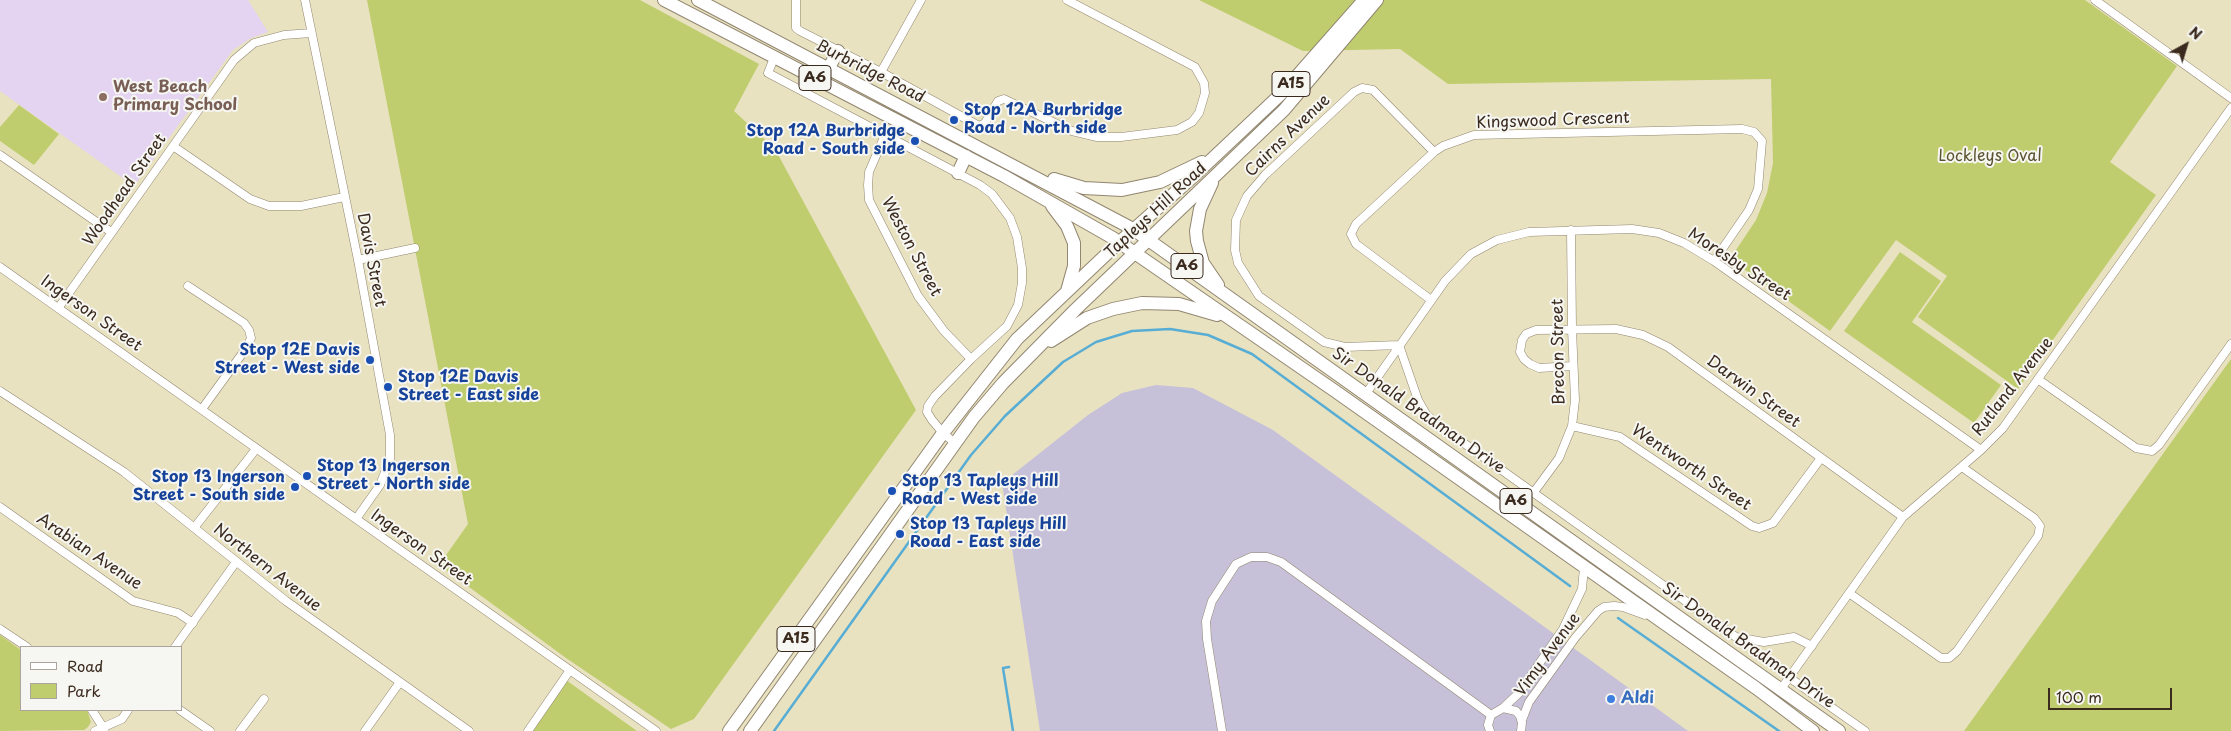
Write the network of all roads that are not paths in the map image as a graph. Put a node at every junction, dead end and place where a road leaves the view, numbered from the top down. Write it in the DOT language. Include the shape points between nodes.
graph roads {
  1 [pos="305,0"];
  2 [pos="664,0"];
  3 [pos="698,0"];
  4 [pos="796,0"];
  5 [pos="921,0"];
  6 [pos="1067,0"];
  7 [pos="2094,0"];
  8 [pos="716,4"];
  9 [pos="1367,5"];
  10 [pos="311,33"];
  11 [pos="838,51"];
  12 [pos="774,58"];
  13 [pos="829,69"];
  14 [pos="882,72"];
  15 [pos="822,82"];
  16 [pos="2231,98"];
  17 [pos="2231,108"];
  18 [pos="885,135"];
  19 [pos="173,146"];
  20 [pos="1219,152"];
  21 [pos="1434,152"];
  22 [pos="0,155"];
  23 [pos="966,156"];
  24 [pos="958,173"];
  25 [pos="1032,175"];
  26 [pos="1215,177"];
  27 [pos="344,197"];
  28 [pos="1045,198"];
  29 [pos="1133,229"];
  30 [pos="1571,230"];
  31 [pos="112,232"];
  32 [pos="1149,240"];
  33 [pos="1119,242"];
  34 [pos="415,248"];
  35 [pos="1136,252"];
  36 [pos="358,260"];
  37 [pos="1714,261"];
  38 [pos="0,267"];
  39 [pos="188,286"];
  40 [pos="1067,291"];
  41 [pos="1224,293"];
  42 [pos="1431,300"];
  43 [pos="59,307"];
  44 [pos="1234,322"];
  45 [pos="1572,329"];
  46 [pos="2231,344"];
  47 [pos="1399,345"];
  48 [pos="1027,357"];
  49 [pos="971,359"];
  50 [pos="1573,366"];
  51 [pos="2039,380"];
  52 [pos="0,391"];
  53 [pos="1335,391"];
  54 [pos="1365,395"];
  55 [pos="202,410"];
  56 [pos="1369,416"];
  57 [pos="1572,426"];
  58 [pos="943,434"];
  59 [pos="956,444"];
  60 [pos="256,449"];
  61 [pos="1982,450"];
  62 [pos="1821,458"];
  63 [pos="1962,467"];
  64 [pos="1534,492"];
  65 [pos="0,507"];
  66 [pos="1903,517"];
  67 [pos="356,519"];
  68 [pos="194,528"];
  69 [pos="236,562"];
  70 [pos="1584,568"];
  71 [pos="1850,593"];
  72 [pos="1658,620"];
  73 [pos="193,623"];
  74 [pos="0,629"];
  75 [pos="26,646"];
  76 [pos="176,646"];
  77 [pos="1812,646"];
  78 [pos="570,670"];
  79 [pos="1790,678"];
  80 [pos="400,682"];
  81 [pos="1756,688"];
  82 [pos="1782,690"];
  83 [pos="264,699"];
  84 [pos="1503,708"];
  85 [pos="1783,710"];
  86 [pos="92,711"];
  87 [pos="127,711"];
  88 [pos="181,711"];
  89 [pos="1491,715"];
  90 [pos="1522,720"];
  91 [pos="1222,727"];
  92 [pos="1488,729"];
  93 [pos="100,730"];
  94 [pos="210,731"];
  95 [pos="240,731"];
  96 [pos="365,731"];
  97 [pos="469,731"];
  98 [pos="528,731"];
  99 [pos="656,731"];
  100 [pos="729,731"];
  101 [pos="750,731"];
  102 [pos="1521,731"];
  103 [pos="1813,731"];
  104 [pos="1839,731"];
  105 [pos="1865,731"];
  1 -- 10 [label="street, Davis Street"];
  2 -- 12 [label="main road, Burbridge Road / A6"];
  3 -- 8 [label="main road, Burbridge Road / A6"];
  4 -- 11 [label="street" via="796,28"];
  5 -- 14 [label="street"];
  6 -- 14 [label="street" via="1195,67 1204,83 1205,93 1192,122 1177,130 1097,137 1072,131 1004,99 998,101 986,123 979,126"];
  7 -- 16 [label="street"];
  8 -- 13 [label="main road, Burbridge Road / A6"];
  9 -- 20 [label="main road, Tapleys Hill Road / A15"];
  9 -- 26 [label="main road, Tapleys Hill Road / A15" via="1284,110"];
  10 -- 19 [label="street, Woodhead Street" via="254,43 234,60"];
  10 -- 27 [label="street, Davis Street"];
  11 -- 13 [label="main road"];
  11 -- 14 [label="street"];
  12 -- 15 [label="main road, Burbridge Road / A6"];
  12 -- 18 [label="street" via="768,73"];
  13 -- 15 [label="main road"];
  13 -- 25 [label="main road, Burbridge Road / A6"];
  15 -- 23 [label="main road, Burbridge Road / A6"];
  17 -- 51 [label="street, Rutland Avenue"];
  18 -- 24 [label="street"];
  18 -- 49 [label="street, Weston Street" via="870,172 869,200 918,296 944,331"];
  19 -- 27 [label="street" via="250,199 270,206 301,206"];
  19 -- 31 [label="street, Woodhead Street"];
  20 -- 25 [label="main road" via="1166,180 1122,190 1084,188"];
  20 -- 29 [label="main road, Tapleys Hill Road / A15"];
  21 -- 37 [label="street, Kingswood Crescent" via="1474,136 1742,129 1754,132 1762,142 1758,189 1749,210"];
  21 -- 42 [label="street, Kingswood Crescent" via="1356,224 1351,234 1356,244"];
  21 -- 47 [label="street, Cairns Avenue" via="1373,90 1362,88 1266,175 1247,196 1236,220 1238,263 1259,296 1324,342 1345,347"];
  22 -- 31 [label="street"];
  23 -- 24 [label="main road"];
  23 -- 28 [label="main road, Burbridge Road / A6"];
  24 -- 49 [label="street" via="992,194 1010,218 1017,237 1022,276 1018,305 1007,326"];
  25 -- 29 [label="main road, Burbridge Road / A6"];
  26 -- 32 [label="main road, Tapleys Hill Road / A15"];
  26 -- 41 [label="main road" via="1200,209 1196,230 1204,263"];
  27 -- 36 [label="street, Davis Street"];
  28 -- 33 [label="main road, Burbridge Road / A6"];
  28 -- 40 [label="main road" via="1061,218 1074,243 1074,266"];
  29 -- 32 [label="main road, A6"];
  29 -- 33 [label="main road, Tapleys Hill Road / A15"];
  30 -- 37 [label="street, Moresby Street" via="1632,229 1658,233 1684,243"];
  30 -- 42 [label="street, Moresby Street" via="1529,232 1498,240 1471,254"];
  30 -- 45 [label="street, Brecon Street"];
  31 -- 43 [label="street, Woodhead Street"];
  32 -- 35 [label="main road, Tapleys Hill Road / A15"];
  32 -- 41 [label="main road, Sir Donald Bradman Drive / A6"];
  33 -- 35 [label="main road, A6"];
  33 -- 40 [label="main road, Tapleys Hill Road / A15"];
  34 -- 36 [label="street"];
  35 -- 44 [label="main road, Sir Donald Bradman Drive / A6"];
  35 -- 48 [label="main road, Tapleys Hill Road / A15"];
  36 -- 67 [label="street, Davis Street" via="390,435 390,459 380,485"];
  37 -- 61 [label="street, Moresby Street"];
  38 -- 43 [label="street, Ingerson Street"];
  39 -- 55 [label="street" via="244,323 251,338"];
  40 -- 58 [label="main road, Tapleys Hill Road / A15" via="1017,339"];
  41 -- 54 [label="main road, Sir Donald Bradman Drive / A6"];
  42 -- 47 [label="street, Moresby Street"];
  43 -- 55 [label="street, Ingerson Street"];
  44 -- 48 [label="main road" via="1179,304 1142,303 1113,308 1087,318"];
  44 -- 53 [label="main road, Sir Donald Bradman Drive / A6"];
  45 -- 50 [label="street, Brecon Street"];
  45 -- 50 [label="street, Darwin Street" via="1530,331 1522,340 1520,349 1524,359 1539,368"];
  45 -- 62 [label="street, Darwin Street" via="1616,329 1643,335 1668,347"];
  46 -- 51 [label="street" via="2160,445 2152,451 2136,448"];
  47 -- 54 [label="street, Moresby Street"];
  47 -- 64 [label="street, Sir Donald Bradman Drive" via="1426,414"];
  48 -- 59 [label="main road, Tapleys Hill Road / A15" via="974,417"];
  49 -- 58 [label="street" via="928,406 927,412"];
  50 -- 57 [label="street, Brecon Street" via="1575,400"];
  51 -- 61 [label="street, Rutland Avenue"];
  52 -- 68 [label="street, Northern Avenue" via="124,472"];
  53 -- 54 [label="main road"];
  53 -- 56 [label="main road, Sir Donald Bradman Drive / A6"];
  54 -- 56 [label="main road"];
  54 -- 82 [label="main road, Sir Donald Bradman Drive / A6"];
  55 -- 60 [label="street, Ingerson Street"];
  56 -- 70 [label="main road, Sir Donald Bradman Drive / A6"];
  57 -- 62 [label="street, Wentworth Street" via="1620,436 1759,528 1773,524"];
  57 -- 64 [label="street, Brecon Street" via="1559,458"];
  58 -- 59 [label="street"];
  58 -- 100 [label="main road, Tapleys Hill Road / A15"];
  59 -- 101 [label="main road, Tapleys Hill Road / A15"];
  60 -- 67 [label="street, Ingerson Street"];
  60 -- 68 [label="street"];
  61 -- 63 [label="street, Rutland Avenue"];
  62 -- 66 [label="street, Darwin Street"];
  63 -- 66 [label="street, Rutland Avenue"];
  63 -- 71 [label="street" via="2034,518 2040,526 2038,536 1957,651 1949,658 1941,658"];
  64 -- 77 [label="street, Sir Donald Bradman Drive" via="1736,636 1764,642 1794,637"];
  65 -- 73 [label="street, Arabian Avenue" via="133,601 178,613"];
  66 -- 71 [label="street, Rutland Avenue"];
  67 -- 78 [label="street, Ingerson Street"];
  68 -- 69 [label="street, Northern Avenue"];
  69 -- 73 [label="street"];
  69 -- 80 [label="street, Northern Avenue"];
  70 -- 72 [label="main road, Sir Donald Bradman Drive / A6"];
  70 -- 84 [label="street, Vimy Avenue" via="1582,589 1563,629 1519,693"];
  71 -- 77 [label="street, Rutland Avenue"];
  72 -- 81 [label="main road, Sir Donald Bradman Drive / A6"];
  72 -- 90 [label="street, Vimy Avenue" via="1623,607 1604,607 1598,611 1529,702"];
  73 -- 76 [label="street"];
  74 -- 75 [label="street"];
  77 -- 79 [label="street, Rutland Avenue"];
  78 -- 98 [label="street"];
  78 -- 99 [label="street, Ingerson Street"];
  79 -- 82 [label="street, Rutland Avenue"];
  79 -- 105 [label="street, Sir Donald Bradman Drive"];
  80 -- 96 [label="street"];
  80 -- 97 [label="street, Northern Avenue"];
  81 -- 82 [label="main road"];
  81 -- 85 [label="main road, Sir Donald Bradman Drive / A6"];
  82 -- 85 [label="main road"];
  82 -- 104 [label="main road, Sir Donald Bradman Drive / A6"];
  83 -- 95 [label="street"];
  84 -- 89 [label="street, Vimy Avenue"];
  84 -- 90 [label="street" via="1516,711"];
  85 -- 103 [label="main road, Sir Donald Bradman Drive / A6"];
  86 -- 93 [label="street"];
  87 -- 93 [label="street" via="122,719"];
  88 -- 94 [label="street"];
  89 -- 91 [label="street" via="1281,562 1267,557 1251,557 1236,564 1212,601 1206,620"];
  89 -- 92 [label="street"];
  90 -- 102 [label="street, Vimy Avenue"];
}
